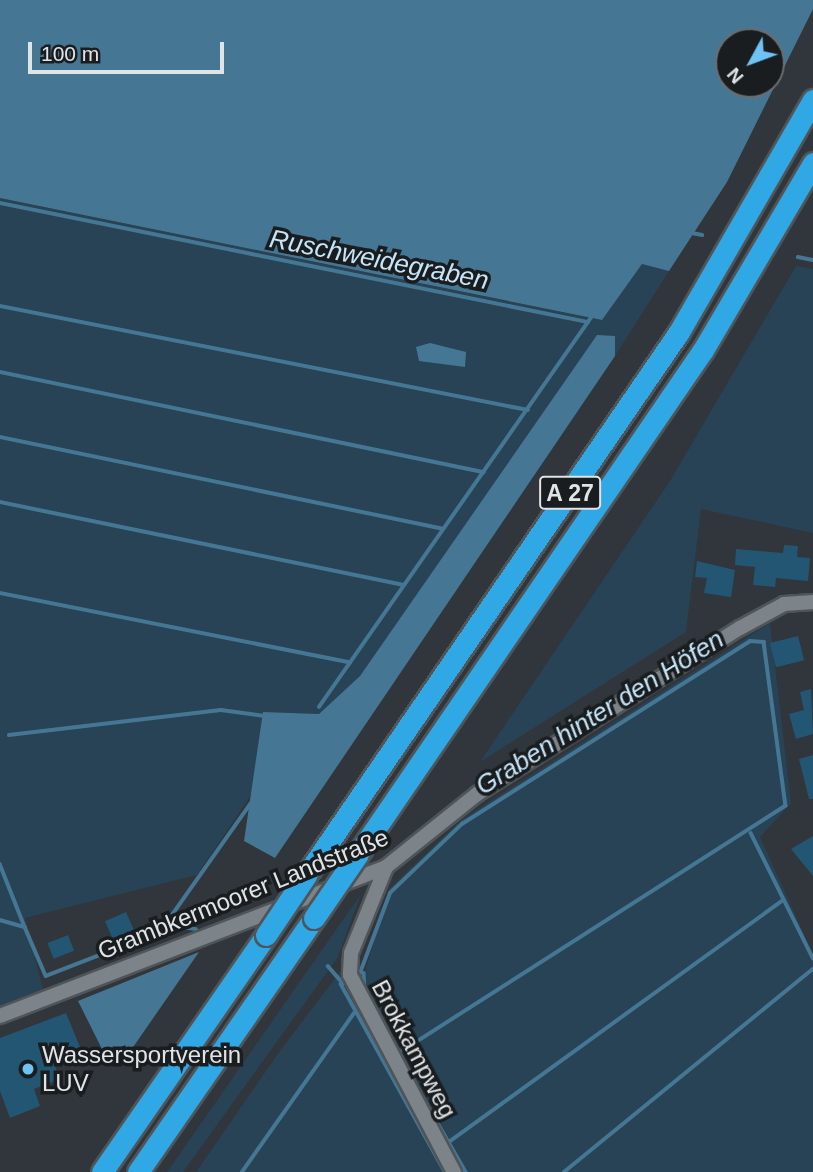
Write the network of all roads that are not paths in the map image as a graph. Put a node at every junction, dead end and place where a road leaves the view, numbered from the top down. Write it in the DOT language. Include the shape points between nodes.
graph roads {
  1 [pos="813,100"];
  2 [pos="813,163"];
  3 [pos="813,602"];
  4 [pos="386,867"];
  5 [pos="0,1016"];
  6 [pos="102,1172"];
  7 [pos="138,1172"];
  8 [pos="454,1172"];
  1 -- 6 [label="highway, A 27, bridge" via="679,332"];
  2 -- 7 [label="highway, A 27, bridge" via="703,350"];
  3 -- 4 [label="street, Grambkermoorer Landstraße" via="784,604 740,628 477,794"];
  4 -- 5 [label="street, Grambkermoorer Landstraße"];
  4 -- 8 [label="street, Brokkampweg" via="351,953 350,975"];
}
